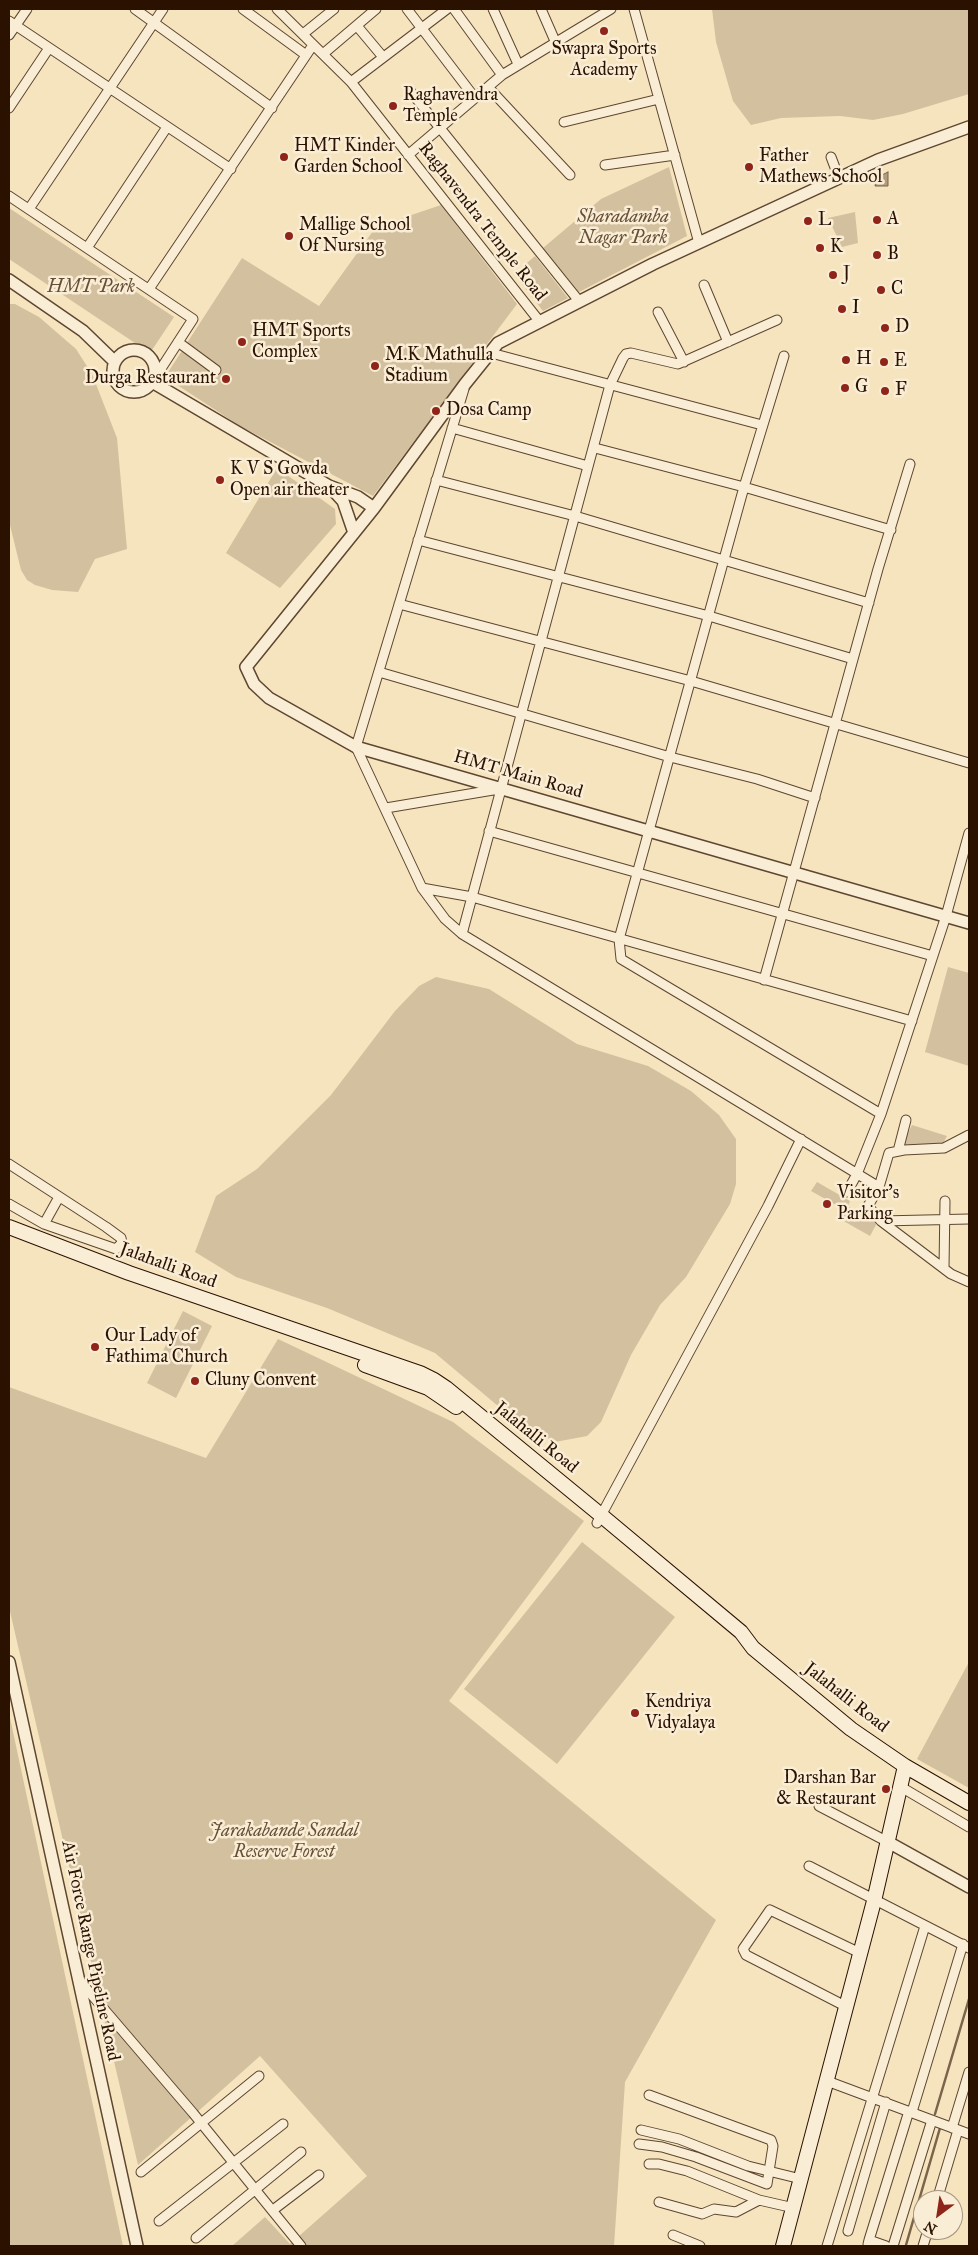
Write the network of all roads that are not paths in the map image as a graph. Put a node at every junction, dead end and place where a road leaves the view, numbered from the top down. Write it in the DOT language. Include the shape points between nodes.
graph roads {
  1 [pos="26,9"];
  2 [pos="135,9"];
  3 [pos="163,9"];
  4 [pos="243,9"];
  5 [pos="277,9"];
  6 [pos="334,9"];
  7 [pos="376,9"];
  8 [pos="407,9"];
  9 [pos="447,9"];
  10 [pos="454,9"];
  11 [pos="493,9"];
  12 [pos="541,9"];
  13 [pos="634,9"];
  14 [pos="605,10"];
  15 [pos="154,22"];
  16 [pos="12,23"];
  17 [pos="357,26"];
  18 [pos="422,28"];
  19 [pos="303,34"];
  20 [pos="9,35"];
  21 [pos="555,41"];
  22 [pos="313,45"];
  23 [pos="49,48"];
  24 [pos="323,54"];
  25 [pos="306,55"];
  26 [pos="383,57"];
  27 [pos="518,64"];
  28 [pos="502,75"];
  29 [pos="351,82"];
  30 [pos="488,87"];
  31 [pos="110,88"];
  32 [pos="411,92"];
  33 [pos="475,98"];
  34 [pos="659,99"];
  35 [pos="9,108"];
  36 [pos="272,108"];
  37 [pos="564,122"];
  38 [pos="167,126"];
  39 [pos="969,127"];
  40 [pos="440,128"];
  41 [pos="408,155"];
  42 [pos="675,155"];
  43 [pos="831,158"];
  44 [pos="605,165"];
  45 [pos="231,169"];
  46 [pos="570,175"];
  47 [pos="839,178"];
  48 [pos="9,196"];
  49 [pos="29,209"];
  50 [pos="699,243"];
  51 [pos="87,248"];
  52 [pos="9,280"];
  53 [pos="704,285"];
  54 [pos="149,289"];
  55 [pos="579,301"];
  56 [pos="658,312"];
  57 [pos="777,320"];
  58 [pos="540,322"];
  59 [pos="178,342"];
  60 [pos="728,342"];
  61 [pos="491,353"];
  62 [pos="784,356"];
  63 [pos="115,362"];
  64 [pos="684,362"];
  65 [pos="216,370"];
  66 [pos="153,378"];
  67 [pos="465,384"];
  68 [pos="610,385"];
  69 [pos="762,424"];
  70 [pos="452,428"];
  71 [pos="595,448"];
  72 [pos="910,464"];
  73 [pos="588,466"];
  74 [pos="436,480"];
  75 [pos="328,486"];
  76 [pos="744,487"];
  77 [pos="374,508"];
  78 [pos="574,516"];
  79 [pos="891,530"];
  80 [pos="354,533"];
  81 [pos="418,540"];
  82 [pos="724,560"];
  83 [pos="558,576"];
  84 [pos="869,603"];
  85 [pos="399,604"];
  86 [pos="709,616"];
  87 [pos="540,640"];
  88 [pos="853,659"];
  89 [pos="379,672"];
  90 [pos="691,681"];
  91 [pos="521,712"];
  92 [pos="836,723"];
  93 [pos="356,747"];
  94 [pos="670,757"];
  95 [pos="969,763"];
  96 [pos="500,789"];
  97 [pos="815,798"];
  98 [pos="386,808"];
  99 [pos="489,831"];
  100 [pos="650,831"];
  101 [pos="969,833"];
  102 [pos="794,872"];
  103 [pos="638,873"];
  104 [pos="422,888"];
  105 [pos="472,898"];
  106 [pos="782,914"];
  107 [pos="946,916"];
  108 [pos="969,923"];
  109 [pos="462,934"];
  110 [pos="620,939"];
  111 [pos="933,956"];
  112 [pos="764,980"];
  113 [pos="912,1021"];
  114 [pos="881,1114"];
  115 [pos="906,1120"];
  116 [pos="969,1135"];
  117 [pos="801,1139"];
  118 [pos="898,1151"];
  119 [pos="9,1164"];
  120 [pos="858,1174"];
  121 [pos="879,1187"];
  122 [pos="847,1192"];
  123 [pos="59,1197"];
  124 [pos="946,1201"];
  125 [pos="9,1204"];
  126 [pos="945,1219"];
  127 [pos="969,1219"];
  128 [pos="881,1221"];
  129 [pos="44,1224"];
  130 [pos="9,1227"];
  131 [pos="9,1234"];
  132 [pos="944,1268"];
  133 [pos="969,1282"];
  134 [pos="362,1359"];
  135 [pos="600,1519"];
  136 [pos="9,1662"];
  137 [pos="905,1766"];
  138 [pos="901,1787"];
  139 [pos="969,1803"];
  140 [pos="819,1806"];
  141 [pos="969,1827"];
  142 [pos="888,1842"];
  143 [pos="808,1866"];
  144 [pos="969,1887"];
  145 [pos="874,1901"];
  146 [pos="925,1926"];
  147 [pos="966,1946"];
  148 [pos="860,1953"];
  149 [pos="79,1980"];
  150 [pos="847,2008"];
  151 [pos="969,2072"];
  152 [pos="259,2076"];
  153 [pos="827,2081"];
  154 [pos="649,2095"];
  155 [pos="871,2097"];
  156 [pos="886,2102"];
  157 [pos="911,2111"];
  158 [pos="932,2120"];
  159 [pos="201,2123"];
  160 [pos="283,2124"];
  161 [pos="955,2129"];
  162 [pos="641,2130"];
  163 [pos="969,2134"];
  164 [pos="639,2144"];
  165 [pos="301,2152"];
  166 [pos="234,2162"];
  167 [pos="649,2164"];
  168 [pos="141,2172"];
  169 [pos="769,2172"];
  170 [pos="319,2175"];
  171 [pos="801,2179"];
  172 [pos="256,2189"];
  173 [pos="940,2190"];
  174 [pos="759,2200"];
  175 [pos="659,2202"];
  176 [pos="794,2208"];
  177 [pos="273,2210"];
  178 [pos="159,2221"];
  179 [pos="848,2231"];
  180 [pos="673,2236"];
  181 [pos="196,2238"];
  182 [pos="868,2243"];
  183 [pos="137,2246"];
  184 [pos="301,2246"];
  185 [pos="700,2246"];
  186 [pos="784,2246"];
  187 [pos="826,2246"];
  188 [pos="886,2246"];
  189 [pos="894,2246"];
  1 -- 16 [label="street"];
  2 -- 15 [label="street"];
  3 -- 15 [label="street"];
  4 -- 25 [label="street"];
  5 -- 19 [label="street, Raghavendra Temple Road"];
  6 -- 19 [label="street"];
  7 -- 17 [label="street"];
  8 -- 18 [label="street"];
  9 -- 18 [label="street"];
  10 -- 28 [label="street"];
  11 -- 27 [label="street"];
  12 -- 21 [label="street"];
  13 -- 34 [label="street"];
  14 -- 21 [label="street"];
  15 -- 31 [label="street"];
  15 -- 36 [label="street"];
  16 -- 20 [label="street"];
  16 -- 23 [label="street"];
  17 -- 24 [label="street"];
  17 -- 26 [label="street"];
  18 -- 26 [label="street"];
  18 -- 33 [label="street"];
  19 -- 22 [label="street, Raghavendra Temple Road"];
  21 -- 27 [label="street"];
  22 -- 24 [label="street, Raghavendra Temple Road"];
  22 -- 25 [label="street"];
  23 -- 31 [label="street"];
  23 -- 35 [label="street"];
  24 -- 29 [label="street, Raghavendra Temple Road"];
  25 -- 36 [label="street"];
  26 -- 29 [label="street"];
  27 -- 28 [label="street"];
  28 -- 30 [label="street"];
  29 -- 41 [label="street, Raghavendra Temple Road"];
  30 -- 33 [label="street"];
  30 -- 46 [label="street"];
  31 -- 38 [label="street"];
  31 -- 49 [label="street"];
  32 -- 40 [label="street"];
  33 -- 40 [label="street"];
  34 -- 37 [label="street"];
  34 -- 42 [label="street"];
  36 -- 45 [label="street"];
  38 -- 45 [label="street"];
  38 -- 51 [label="street"];
  39 -- 47 [label="street, HMT Main Road" via="878,160"];
  40 -- 41 [label="street"];
  40 -- 55 [label="street"];
  41 -- 58 [label="street, Raghavendra Temple Road"];
  42 -- 44 [label="street"];
  42 -- 50 [label="street"];
  43 -- 47 [label="street"];
  45 -- 54 [label="street"];
  47 -- 50 [label="street, HMT Main Road"];
  48 -- 49 [label="street"];
  49 -- 51 [label="street"];
  50 -- 55 [label="street, HMT Main Road"];
  51 -- 54 [label="street"];
  52 -- 63 [label="street" via="83,331"];
  53 -- 60 [label="street"];
  54 -- 59 [label="street" via="193,319"];
  55 -- 58 [label="street, HMT Main Road"];
  56 -- 64 [label="street"];
  57 -- 60 [label="street"];
  58 -- 61 [label="street, HMT Main Road" via="498,343"];
  59 -- 65 [label="street"];
  59 -- 66 [label="street"];
  60 -- 64 [label="street"];
  61 -- 67 [label="street, HMT Main Road"];
  61 -- 68 [label="street"];
  62 -- 69 [label="street"];
  63 -- 66 [label="street" via="126,352 140,351 152,360"];
  63 -- 66 [label="street" via="115,380 125,390 144,390"];
  64 -- 68 [label="street" via="663,362 626,354"];
  66 -- 75 [label="street"];
  67 -- 70 [label="street"];
  67 -- 77 [label="street, HMT Main Road"];
  68 -- 69 [label="street"];
  68 -- 71 [label="street"];
  69 -- 76 [label="street"];
  70 -- 73 [label="street"];
  70 -- 74 [label="street"];
  71 -- 73 [label="street"];
  71 -- 76 [label="street"];
  72 -- 79 [label="street"];
  73 -- 78 [label="street"];
  74 -- 78 [label="street"];
  74 -- 81 [label="street"];
  75 -- 77 [label="street" via="358,497"];
  75 -- 80 [label="street" via="343,501"];
  76 -- 79 [label="street"];
  76 -- 82 [label="street"];
  77 -- 80 [label="street, HMT Main Road"];
  78 -- 82 [label="street"];
  78 -- 83 [label="street"];
  79 -- 84 [label="street"];
  80 -- 93 [label="street, HMT Main Road" via="246,667 254,684 269,698"];
  81 -- 83 [label="street"];
  81 -- 85 [label="street"];
  82 -- 84 [label="street"];
  82 -- 86 [label="street"];
  83 -- 86 [label="street"];
  83 -- 87 [label="street"];
  84 -- 88 [label="street"];
  85 -- 87 [label="street"];
  85 -- 89 [label="street"];
  86 -- 88 [label="street"];
  86 -- 90 [label="street"];
  87 -- 90 [label="street"];
  87 -- 91 [label="street"];
  88 -- 92 [label="street"];
  89 -- 91 [label="street"];
  89 -- 93 [label="street"];
  90 -- 92 [label="street"];
  90 -- 94 [label="street"];
  91 -- 94 [label="street"];
  91 -- 96 [label="street"];
  92 -- 95 [label="street"];
  92 -- 97 [label="street"];
  93 -- 96 [label="street, HMT Main Road"];
  93 -- 98 [label="street"];
  94 -- 97 [label="street" via="757,779"];
  94 -- 100 [label="street"];
  96 -- 98 [label="street"];
  96 -- 99 [label="street"];
  96 -- 100 [label="street, HMT Main Road"];
  97 -- 102 [label="street"];
  98 -- 104 [label="street"];
  99 -- 103 [label="street"];
  99 -- 105 [label="street"];
  100 -- 102 [label="street, HMT Main Road"];
  100 -- 103 [label="street"];
  101 -- 107 [label="street"];
  102 -- 106 [label="street"];
  102 -- 107 [label="street, HMT Main Road"];
  103 -- 106 [label="street"];
  103 -- 110 [label="street"];
  104 -- 105 [label="street"];
  104 -- 109 [label="street" via="445,919"];
  105 -- 109 [label="street"];
  105 -- 110 [label="street"];
  106 -- 111 [label="street"];
  106 -- 112 [label="street"];
  107 -- 108 [label="street, HMT Main Road"];
  107 -- 111 [label="street"];
  109 -- 117 [label="street"];
  110 -- 112 [label="street"];
  110 -- 114 [label="street" via="621,959"];
  111 -- 113 [label="street"];
  112 -- 113 [label="street"];
  113 -- 114 [label="street"];
  114 -- 120 [label="street"];
  115 -- 118 [label="street"];
  116 -- 118 [label="street" via="944,1148"];
  117 -- 120 [label="street"];
  117 -- 135 [label="street"];
  118 -- 121 [label="street" via="889,1153"];
  119 -- 123 [label="street"];
  120 -- 121 [label="street"];
  120 -- 122 [label="street"];
  121 -- 128 [label="street" via="868,1206"];
  123 -- 129 [label="street"];
  123 -- 129 [label="street" via="121,1238 120,1247 116,1249"];
  124 -- 126 [label="street"];
  125 -- 129 [label="street"];
  126 -- 127 [label="street"];
  126 -- 128 [label="street"];
  126 -- 132 [label="street"];
  128 -- 132 [label="street"];
  130 -- 134 [label="main road, Jalahalli Road"];
  131 -- 134 [label="main road"];
  132 -- 133 [label="street"];
  134 -- 135 [label="main road, Jalahalli Road" via="420,1373 446,1388"];
  135 -- 137 [label="main road, Jalahalli Road" via="741,1632 753,1648 851,1729"];
  136 -- 149 [label="street, Air Force Range Pipeline Road"];
  137 -- 138 [label="main road"];
  137 -- 139 [label="main road, Jalahalli Road"];
  138 -- 141 [label="street"];
  138 -- 142 [label="main road"];
  140 -- 142 [label="street"];
  142 -- 144 [label="street"];
  142 -- 145 [label="main road"];
  143 -- 145 [label="street"];
  145 -- 146 [label="street"];
  145 -- 148 [label="main road"];
  146 -- 147 [label="street"];
  146 -- 155 [label="street"];
  147 -- 157 [label="street"];
  148 -- 150 [label="main road"];
  148 -- 150 [label="street" via="770,1910 744,1949 746,1954"];
  149 -- 159 [label="street"];
  149 -- 183 [label="street, Air Force Range Pipeline Road"];
  150 -- 153 [label="main road"];
  151 -- 161 [label="street"];
  152 -- 159 [label="street"];
  153 -- 155 [label="street"];
  153 -- 171 [label="main road"];
  154 -- 169 [label="street" via="771,2140"];
  155 -- 156 [label="street"];
  155 -- 187 [label="street"];
  156 -- 157 [label="street"];
  156 -- 179 [label="street"];
  157 -- 158 [label="street"];
  157 -- 182 [label="street"];
  158 -- 161 [label="street"];
  158 -- 189 [label="street"];
  159 -- 166 [label="street"];
  159 -- 168 [label="street"];
  160 -- 166 [label="street"];
  161 -- 163 [label="street"];
  161 -- 173 [label="street"];
  162 -- 169 [label="street" via="679,2139"];
  164 -- 169 [label="street" via="662,2146 766,2184"];
  165 -- 172 [label="street"];
  166 -- 172 [label="street"];
  166 -- 178 [label="street"];
  167 -- 174 [label="street" via="687,2171"];
  169 -- 171 [label="street"];
  170 -- 177 [label="street"];
  171 -- 176 [label="main road"];
  172 -- 177 [label="street"];
  172 -- 181 [label="street"];
  174 -- 175 [label="street" via="736,2212 714,2209 702,2214"];
  174 -- 176 [label="street"];
  176 -- 186 [label="main road"];
  177 -- 184 [label="street"];
  180 -- 185 [label="street"];
  182 -- 188 [label="street"];
}
